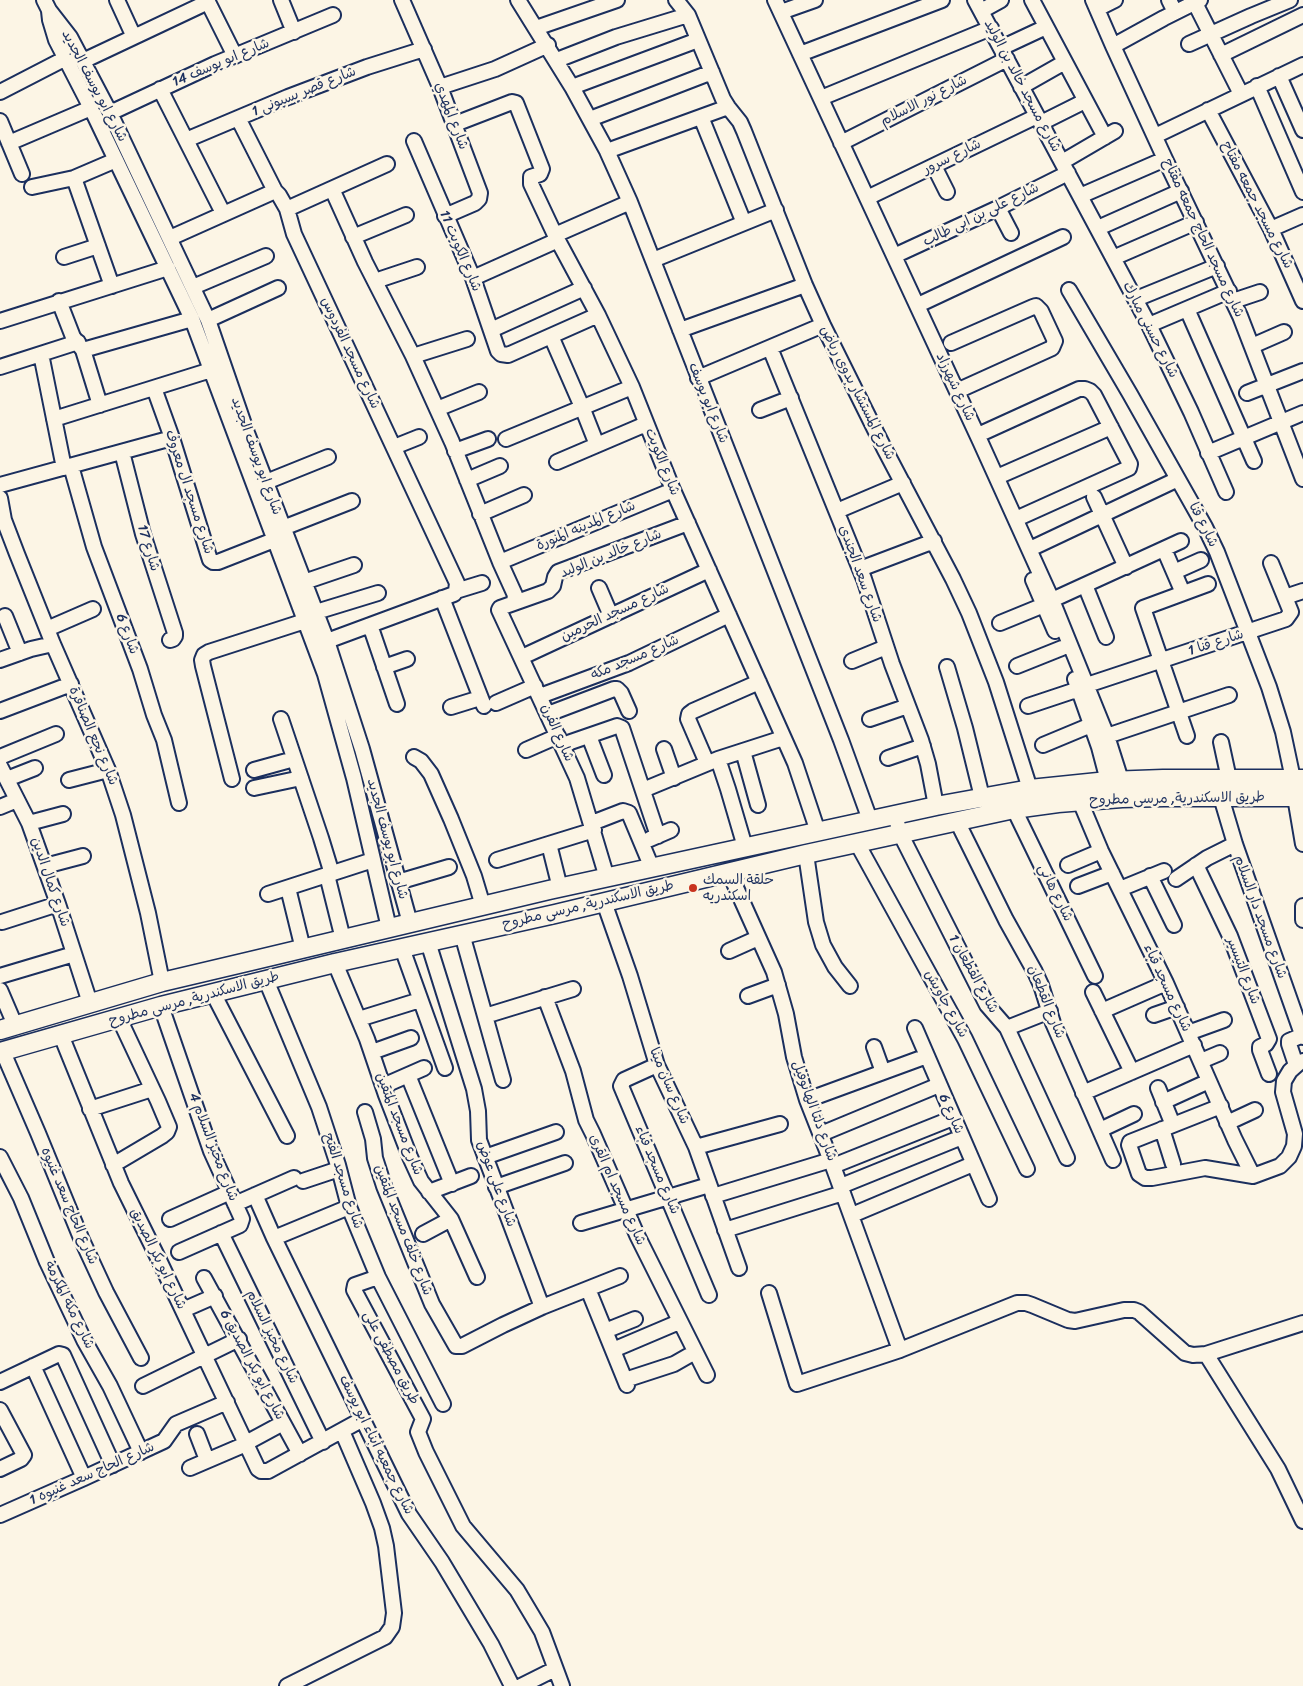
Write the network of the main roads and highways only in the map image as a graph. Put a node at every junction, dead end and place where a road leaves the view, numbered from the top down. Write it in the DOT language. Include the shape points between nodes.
graph roads {
  1 [pos="1298,779"];
  2 [pos="1299,797"];
  3 [pos="555,889"];
  4 [pos="556,914"];
  5 [pos="218,969"];
  6 [pos="219,992"];
  7 [pos="8,1028"];
  8 [pos="1,1052"];
  1 -- 3 [label="main road, طريق الاسكندرية, مرسى مطروح" via="1114,780 1030,789 936,806"];
  2 -- 4 [label="main road, طريق الاسكندرية, مرسى مطروح" via="1164,796 1014,809 806,854"];
  3 -- 4 [label="main road"];
  3 -- 5 [label="main road, طريق الاسكندرية, مرسى مطروح"];
  4 -- 6 [label="main road, طريق الاسكندرية, مرسى مطروح"];
  5 -- 6 [label="main road"];
  5 -- 7 [label="main road, طريق الاسكندرية, مرسى مطروح" via="162,982"];
  6 -- 8 [label="main road, طريق الاسكندرية, مرسى مطروح"];
}
